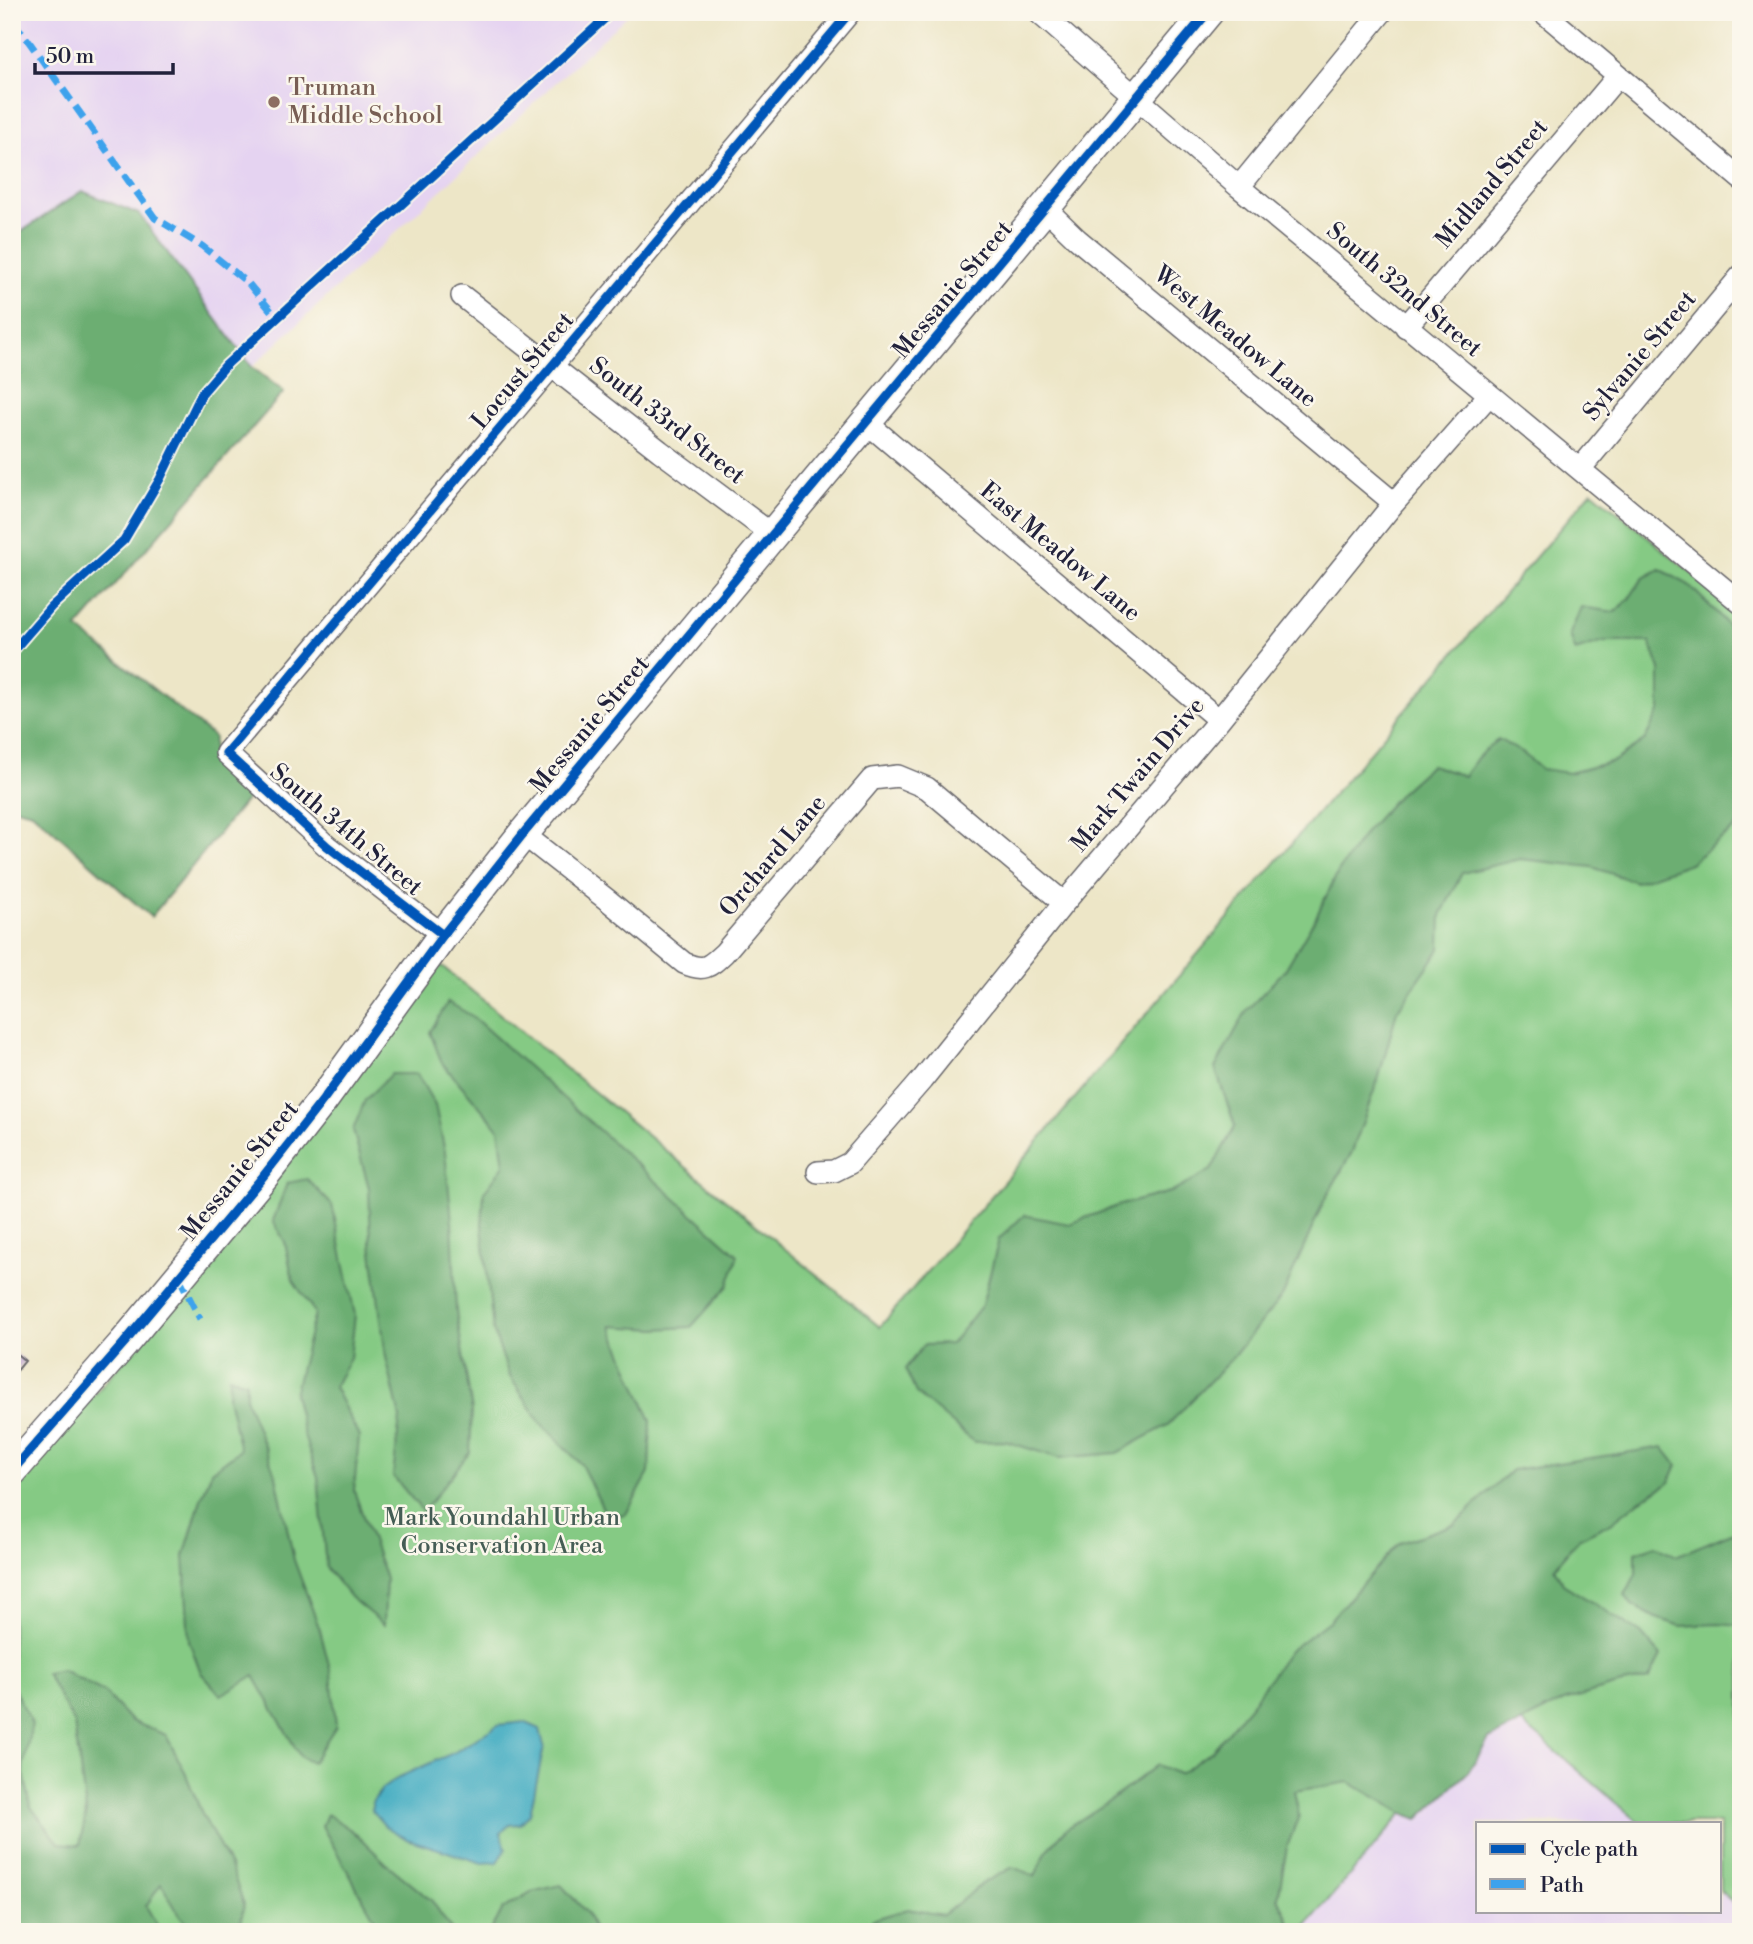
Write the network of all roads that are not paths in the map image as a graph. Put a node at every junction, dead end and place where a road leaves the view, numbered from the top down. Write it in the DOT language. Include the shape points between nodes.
graph roads {
  1 [pos="850,12"];
  2 [pos="1038,12"];
  3 [pos="1208,12"];
  4 [pos="1382,12"];
  5 [pos="1543,12"];
  6 [pos="1618,76"];
  7 [pos="1136,97"];
  8 [pos="1741,179"];
  9 [pos="1239,187"];
  10 [pos="1045,208"];
  11 [pos="1741,276"];
  12 [pos="463,296"];
  13 [pos="1406,327"];
  14 [pos="553,366"];
  15 [pos="1489,395"];
  16 [pos="867,423"];
  17 [pos="1580,469"];
  18 [pos="1394,503"];
  19 [pos="774,536"];
  20 [pos="1741,603"];
  21 [pos="1219,720"];
  22 [pos="226,753"];
  23 [pos="523,834"];
  24 [pos="1064,903"];
  25 [pos="443,935"];
  26 [pos="818,1172"];
  27 [pos="12,1471"];
  1 -- 14 [label="street, Locust Street"];
  2 -- 7 [label="street, South 32nd Street"];
  3 -- 7 [label="street, Messanie Street"];
  4 -- 9 [label="street"];
  5 -- 6 [label="street"];
  6 -- 8 [label="street"];
  6 -- 13 [label="street, Midland Street"];
  7 -- 9 [label="street, South 32nd Street"];
  7 -- 10 [label="street, Messanie Street"];
  9 -- 13 [label="street, South 32nd Street"];
  10 -- 16 [label="street, Messanie Street"];
  10 -- 18 [label="street, West Meadow Lane"];
  11 -- 17 [label="street, Sylvanie Street"];
  12 -- 14 [label="street, South 33rd Street"];
  13 -- 15 [label="street, South 32nd Street"];
  14 -- 19 [label="street, South 33rd Street"];
  14 -- 22 [label="street, Locust Street"];
  15 -- 17 [label="street, South 32nd Street"];
  15 -- 18 [label="street, Mark Twain Drive"];
  16 -- 19 [label="street, Messanie Street"];
  16 -- 21 [label="street, East Meadow Lane"];
  17 -- 20 [label="street, South 32nd Street"];
  18 -- 21 [label="street, Mark Twain Drive"];
  19 -- 23 [label="street, Messanie Street"];
  21 -- 24 [label="street, Mark Twain Drive"];
  22 -- 25 [label="street, South 34th Street" via="327,846"];
  23 -- 24 [label="street, Orchard Lane" via="684,963 698,969 724,953 872,779 898,776 928,789"];
  23 -- 25 [label="street, Messanie Street"];
  24 -- 26 [label="street, Mark Twain Drive" via="850,1163"];
  25 -- 27 [label="street, Messanie Street" via="261,1179"];
}
